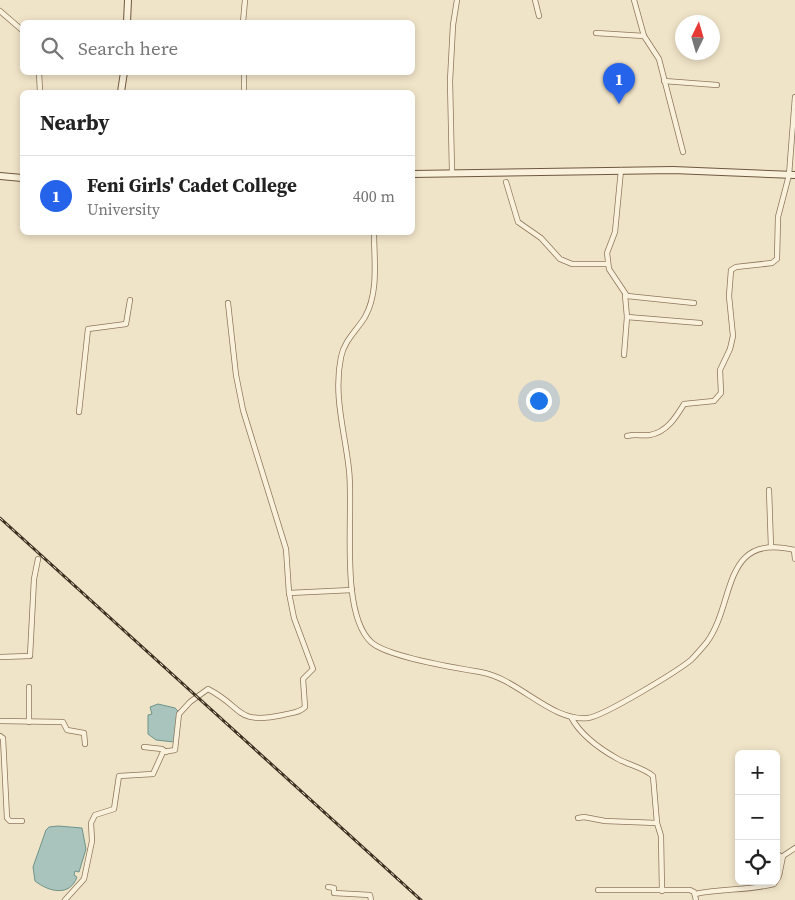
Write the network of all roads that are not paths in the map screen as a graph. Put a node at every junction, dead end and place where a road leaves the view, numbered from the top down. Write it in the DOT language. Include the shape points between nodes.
graph roads {
  1 [pos="128,0"];
  2 [pos="244,0"];
  3 [pos="458,0"];
  4 [pos="535,0"];
  5 [pos="634,0"];
  6 [pos="0,11"];
  7 [pos="539,16"];
  8 [pos="127,20"];
  9 [pos="243,20"];
  10 [pos="20,28"];
  11 [pos="596,33"];
  12 [pos="644,36"];
  13 [pos="39,75"];
  14 [pos="124,75"];
  15 [pos="244,75"];
  16 [pos="664,81"];
  17 [pos="717,85"];
  18 [pos="40,90"];
  19 [pos="121,90"];
  20 [pos="244,90"];
  21 [pos="795,97"];
  22 [pos="682,152"];
  23 [pos="621,170"];
  24 [pos="452,172"];
  25 [pos="415,174"];
  26 [pos="792,175"];
  27 [pos="0,176"];
  28 [pos="20,178"];
  29 [pos="506,182"];
  30 [pos="374,235"];
  31 [pos="608,264"];
  32 [pos="625,295"];
  33 [pos="130,300"];
  34 [pos="694,303"];
  35 [pos="228,304"];
  36 [pos="627,317"];
  37 [pos="700,323"];
  38 [pos="624,355"];
  39 [pos="79,412"];
  40 [pos="627,436"];
  41 [pos="769,490"];
  42 [pos="771,546"];
  43 [pos="794,550"];
  44 [pos="38,559"];
  45 [pos="795,559"];
  46 [pos="352,590"];
  47 [pos="289,593"];
  48 [pos="0,657"];
  49 [pos="29,687"];
  50 [pos="571,717"];
  51 [pos="0,721"];
  52 [pos="29,722"];
  53 [pos="0,736"];
  54 [pos="85,744"];
  55 [pos="144,747"];
  56 [pos="166,752"];
  57 [pos="578,818"];
  58 [pos="22,822"];
  59 [pos="657,823"];
  60 [pos="795,848"];
  61 [pos="782,858"];
  62 [pos="328,887"];
  63 [pos="598,890"];
  64 [pos="662,891"];
  65 [pos="695,894"];
  66 [pos="64,900"];
  67 [pos="372,900"];
  68 [pos="696,900"];
  1 -- 8 [label="main road"];
  2 -- 9 [label="street"];
  3 -- 24 [label="street" via="453,25 450,81"];
  4 -- 7 [label="street"];
  5 -- 12 [label="street"];
  6 -- 10 [label="street"];
  11 -- 12 [label="street"];
  12 -- 16 [label="street" via="659,59"];
  13 -- 18 [label="street"];
  14 -- 19 [label="main road"];
  15 -- 20 [label="street"];
  16 -- 17 [label="street"];
  16 -- 22 [label="street"];
  21 -- 26 [label="street"];
  23 -- 24 [label="main road"];
  23 -- 26 [label="main road"];
  23 -- 31 [label="street" via="615,232 607,253"];
  24 -- 25 [label="main road"];
  26 -- 40 [label="street" via="778,217 777,259 772,263 731,270 729,296 733,336 720,370 721,393 714,401 684,404 662,431 652,435"];
  27 -- 28 [label="main road"];
  29 -- 31 [label="street" via="518,222 540,238 560,260 572,264"];
  30 -- 46 [label="street" via="371,305 343,349 336,387 349,470"];
  31 -- 32 [label="street"];
  32 -- 34 [label="street"];
  32 -- 36 [label="street"];
  33 -- 39 [label="street" via="126,324 88,329"];
  35 -- 47 [label="street" via="243,410 286,549"];
  36 -- 37 [label="street"];
  36 -- 38 [label="street"];
  41 -- 42 [label="street"];
  42 -- 43 [label="street"];
  42 -- 50 [label="street" via="744,557 737,564 714,630 691,660 595,717"];
  43 -- 45 [label="street"];
  44 -- 48 [label="street" via="30,656"];
  46 -- 47 [label="street"];
  46 -- 50 [label="street" via="358,621 370,641 378,647 440,665 492,674"];
  47 -- 56 [label="street" via="294,618 313,669 303,679 305,707 256,719 244,715 212,691 205,690 182,709 175,750"];
  49 -- 52 [label="street"];
  50 -- 59 [label="street" via="576,726 618,759 652,774"];
  51 -- 52 [label="street"];
  52 -- 54 [label="street" via="63,722 67,730 84,732"];
  53 -- 58 [label="street" via="3,738 7,818"];
  55 -- 56 [label="street" via="158,747"];
  56 -- 66 [label="street" via="160,757 153,774 119,776 114,809 96,815 91,823 92,841 84,879"];
  57 -- 59 [label="street"];
  59 -- 64 [label="street" via="661,836"];
  60 -- 61 [label="street"];
  61 -- 65 [label="street" via="774,884 748,890"];
  62 -- 67 [label="street" via="334,888 334,893 370,895"];
  63 -- 64 [label="street"];
  64 -- 65 [label="street" via="690,890"];
  65 -- 68 [label="street"];
}
